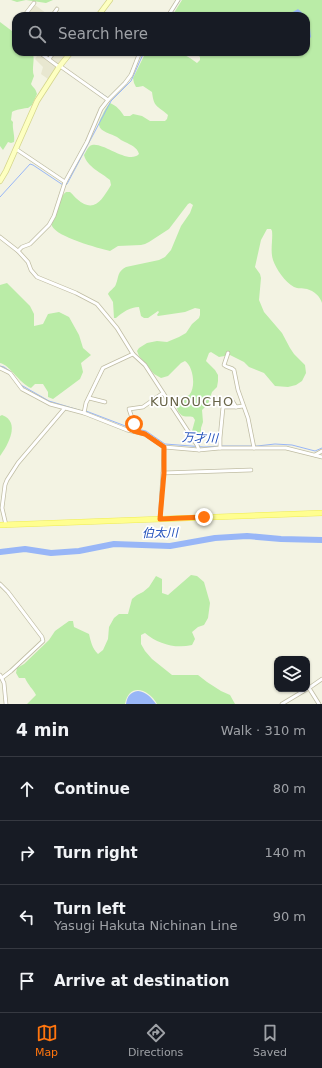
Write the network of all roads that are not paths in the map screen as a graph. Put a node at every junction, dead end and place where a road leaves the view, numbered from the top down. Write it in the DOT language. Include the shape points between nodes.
graph roads {
  1 [pos="110,0"];
  2 [pos="178,0"];
  3 [pos="34,3"];
  4 [pos="57,9"];
  5 [pos="27,12"];
  6 [pos="55,12"];
  7 [pos="101,12"];
  8 [pos="170,12"];
  9 [pos="45,56"];
  10 [pos="51,56"];
  11 [pos="68,56"];
  12 [pos="138,56"];
  13 [pos="49,59"];
  14 [pos="60,67"];
  15 [pos="108,100"];
  16 [pos="16,149"];
  17 [pos="0,181"];
  18 [pos="65,182"];
  19 [pos="0,237"];
  20 [pos="18,252"];
  21 [pos="228,353"];
  22 [pos="133,354"];
  23 [pos="0,368"];
  24 [pos="164,393"];
  25 [pos="89,398"];
  26 [pos="104,402"];
  27 [pos="222,405"];
  28 [pos="243,406"];
  29 [pos="236,407"];
  30 [pos="64,409"];
  31 [pos="84,413"];
  32 [pos="134,429"];
  33 [pos="164,447"];
  34 [pos="220,447"];
  35 [pos="254,447"];
  36 [pos="198,448"];
  37 [pos="322,451"];
  38 [pos="315,455"];
  39 [pos="322,457"];
  40 [pos="251,470"];
  41 [pos="164,473"];
  42 [pos="322,513"];
  43 [pos="160,519"];
  44 [pos="0,525"];
  45 [pos="6,525"];
  46 [pos="0,584"];
  47 [pos="1,676"];
  48 [pos="322,680"];
  49 [pos="310,688"];
  50 [pos="303,692"];
  51 [pos="310,692"];
  52 [pos="6,704"];
  53 [pos="282,704"];
  54 [pos="319,704"];
  1 -- 7 [label="main road"];
  2 -- 8 [label="street"];
  3 -- 5 [label="street"];
  4 -- 6 [label="street"];
  9 -- 13 [label="street"];
  10 -- 13 [label="street"];
  11 -- 14 [label="main road"];
  12 -- 15 [label="street" via="131,75"];
  13 -- 14 [label="street"];
  14 -- 15 [label="street"];
  14 -- 16 [label="main road" via="37,101"];
  15 -- 18 [label="street" via="101,108 87,142"];
  16 -- 17 [label="main road"];
  16 -- 18 [label="street"];
  18 -- 20 [label="street" via="49,225"];
  19 -- 20 [label="street"];
  20 -- 22 [label="street" via="37,277 97,304 117,328"];
  21 -- 28 [label="street" via="224,365 234,370"];
  22 -- 24 [label="street"];
  22 -- 25 [label="street" via="103,368"];
  23 -- 30 [label="street" via="10,374 22,389"];
  24 -- 32 [label="street" via="143,407 130,409"];
  24 -- 36 [label="street"];
  25 -- 26 [label="street"];
  25 -- 31 [label="street"];
  27 -- 29 [label="street" via="231,399"];
  28 -- 29 [label="street"];
  28 -- 35 [label="street"];
  29 -- 34 [label="street" via="222,407"];
  30 -- 31 [label="street"];
  30 -- 45 [label="street" via="18,463 7,480 2,508"];
  31 -- 32 [label="street"];
  32 -- 33 [label="street"];
  33 -- 36 [label="street"];
  33 -- 41 [label="street"];
  34 -- 35 [label="street"];
  34 -- 36 [label="street"];
  35 -- 38 [label="street" via="286,448"];
  37 -- 38 [label="street"];
  38 -- 39 [label="street"];
  40 -- 41 [label="street"];
  41 -- 43 [label="street"];
  42 -- 43 [label="main road"];
  43 -- 45 [label="main road"];
  44 -- 45 [label="main road"];
  46 -- 47 [label="street" via="13,597 43,641 11,672"];
  47 -- 52 [label="street"];
  48 -- 49 [label="street"];
  50 -- 53 [label="street"];
  51 -- 54 [label="street"];
}
